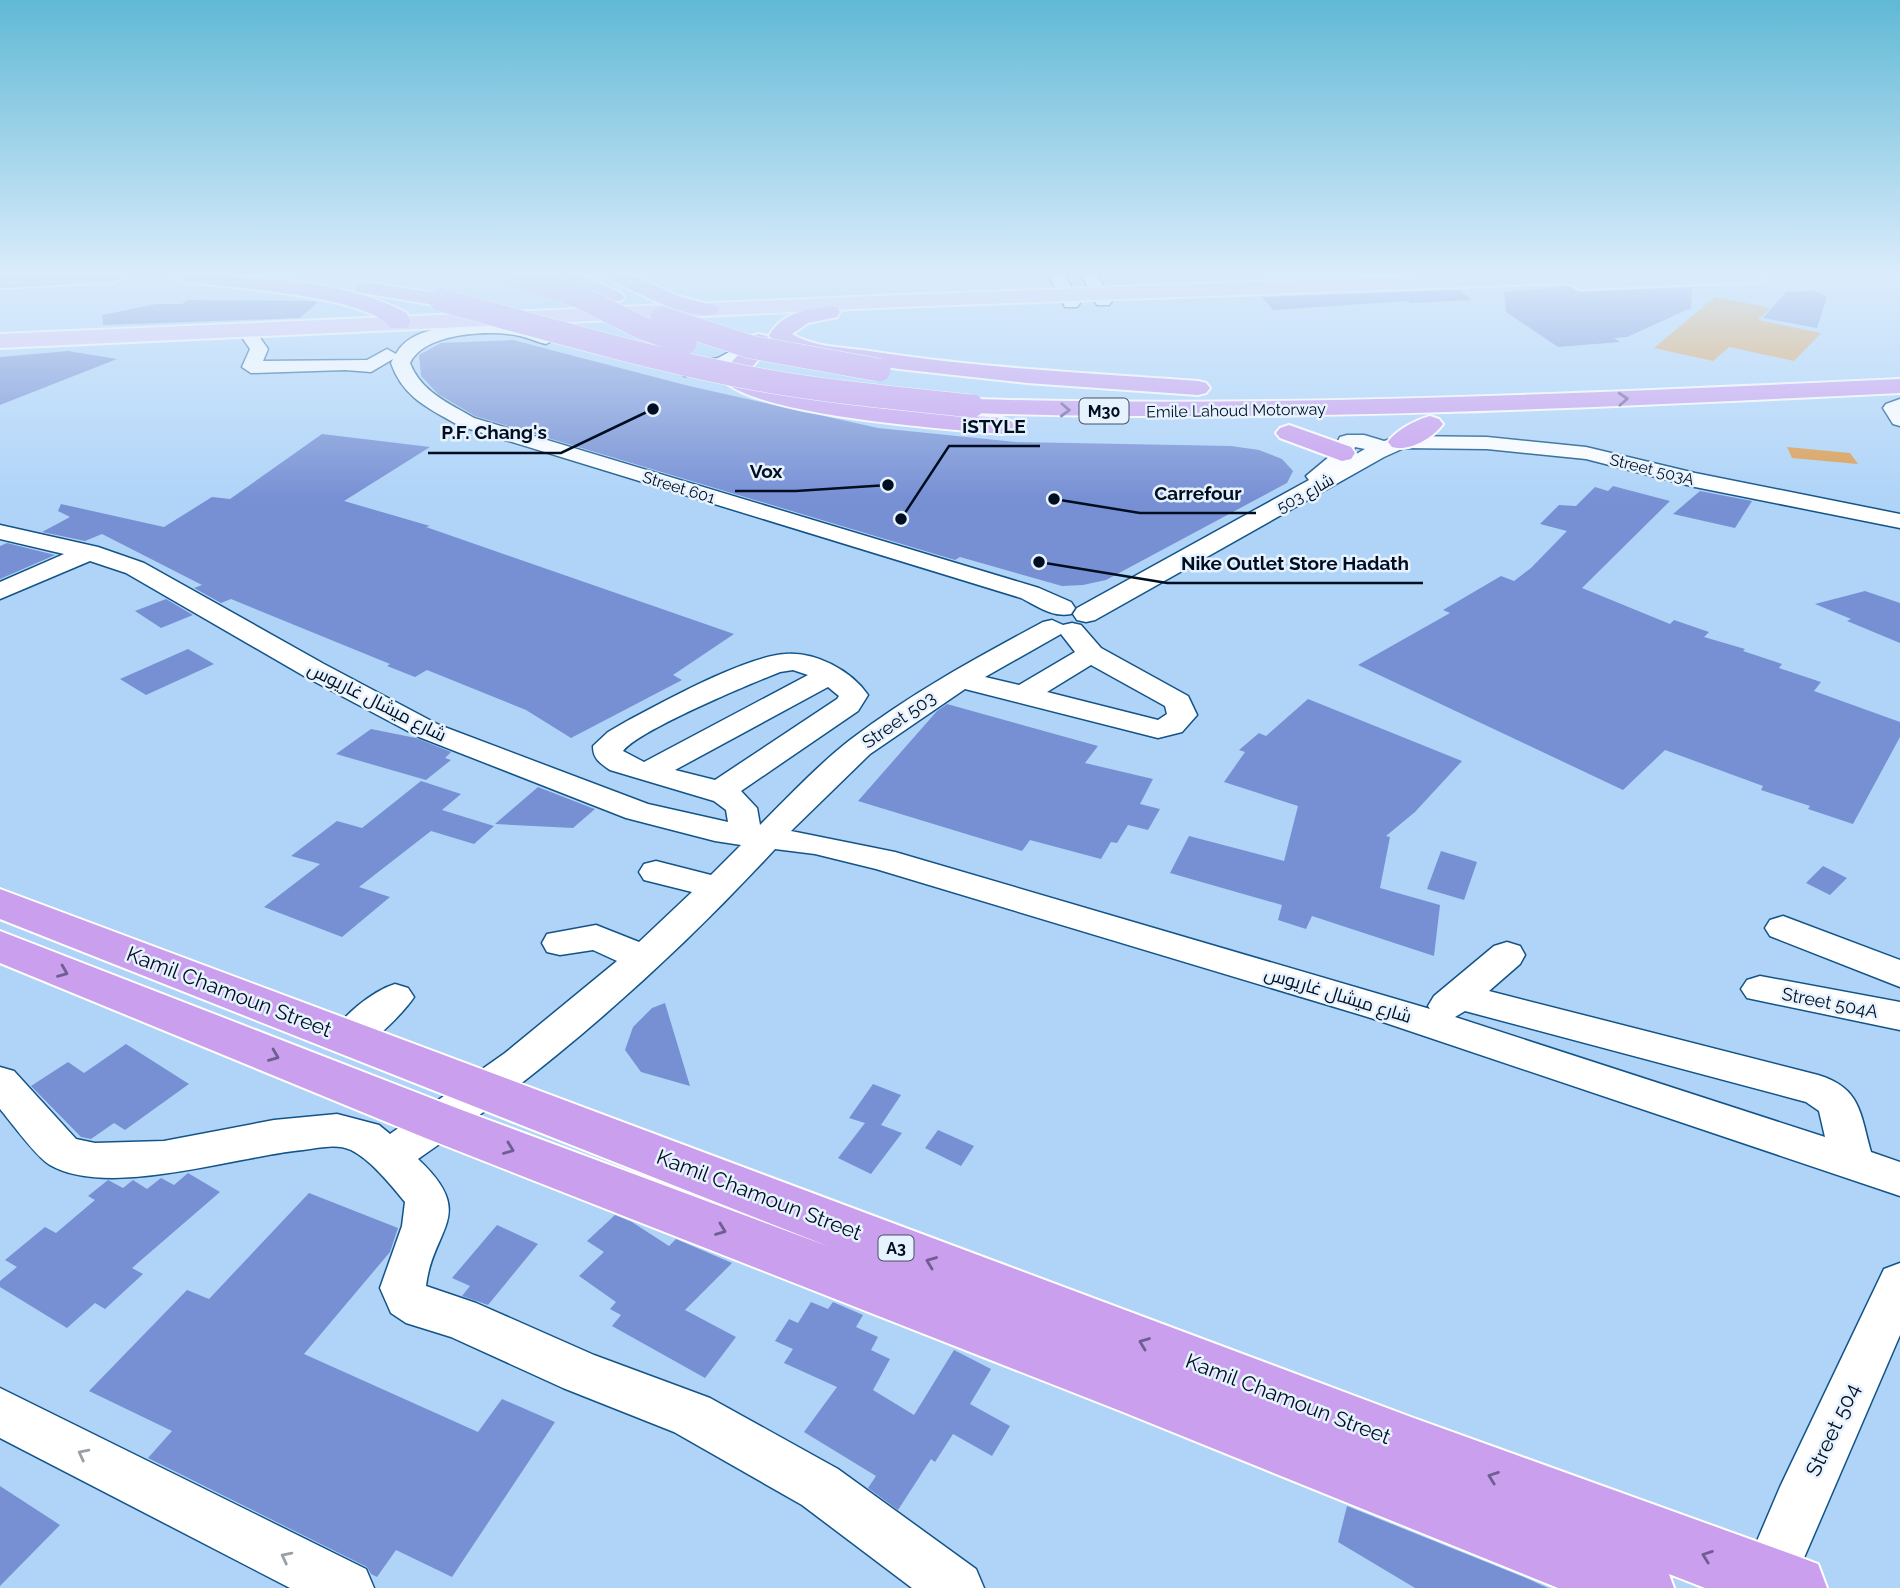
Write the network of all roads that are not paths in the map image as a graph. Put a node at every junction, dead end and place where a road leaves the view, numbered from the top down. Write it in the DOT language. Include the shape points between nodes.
graph roads {
  1 [pos="259,350"];
  2 [pos="379,350"];
  3 [pos="390,350"];
  4 [pos="404,350"];
  5 [pos="591,350"];
  6 [pos="629,350"];
  7 [pos="716,350"];
  8 [pos="747,350"];
  9 [pos="758,350"];
  10 [pos="767,350"];
  11 [pos="821,350"];
  12 [pos="908,365"];
  13 [pos="1900,371"];
  14 [pos="733,379"];
  15 [pos="1900,386"];
  16 [pos="706,388"];
  17 [pos="1063,391"];
  18 [pos="1280,394"];
  19 [pos="1586,400"];
  20 [pos="1900,405"];
  21 [pos="916,418"];
  22 [pos="1900,419"];
  23 [pos="1430,424"];
  24 [pos="1289,433"];
  25 [pos="1401,442"];
  26 [pos="1336,450"];
  27 [pos="1376,453"];
  28 [pos="1293,471"];
  29 [pos="1900,521"];
  30 [pos="0,532"];
  31 [pos="89,552"];
  32 [pos="0,591"];
  33 [pos="1064,618"];
  34 [pos="1091,654"];
  35 [pos="829,675"];
  36 [pos="961,679"];
  37 [pos="1023,695"];
  38 [pos="649,772"];
  39 [pos="718,792"];
  40 [pos="755,837"];
  41 [pos="656,872"];
  42 [pos="718,888"];
  43 [pos="0,903"];
  44 [pos="1783,928"];
  45 [pos="561,943"];
  46 [pos="0,946"];
  47 [pos="1507,955"];
  48 [pos="643,958"];
  49 [pos="1900,974"];
  50 [pos="1760,989"];
  51 [pos="395,997"];
  52 [pos="1447,1010"];
  53 [pos="1900,1016"];
  54 [pos="348,1038"];
  55 [pos="0,1082"];
  56 [pos="486,1090"];
  57 [pos="441,1123"];
  58 [pos="389,1157"];
  59 [pos="1853,1162"];
  60 [pos="1900,1179"];
  61 [pos="1900,1283"];
  62 [pos="0,1412"];
  63 [pos="1775,1585"];
  64 [pos="347,1588"];
  65 [pos="957,1588"];
  66 [pos="1641,1588"];
  1 -- 2 [label="street" via="251,367 371,366"];
  3 -- 33 [label="street, Street 601" via="389,382 405,404 444,426"];
  4 -- 33 [label="street, Street 601" via="399,361 402,376 415,392 467,422 1030,593"];
  5 -- 8 [label="street" via="668,371 709,369"];
  6 -- 19 [label="highway, Emile Lahoud Motorway / M30, one-way, bridge" via="767,381 972,406 1236,412"];
  7 -- 17 [label="highway, bridge" via="857,378 983,390"];
  9 -- 14 [label="highway" via="733,372"];
  10 -- 17 [label="highway, Emile Lahoud Motorway / M30, bridge"];
  11 -- 12 [label="highway"];
  12 -- 18 [label="highway"];
  12 -- 21 [label="highway" via="887,376 882,390 898,408"];
  13 -- 18 [label="highway, Emile Lahoud Motorway / M30"];
  14 -- 16 [label="street"];
  14 -- 21 [label="highway" via="765,394"];
  19 -- 15 [label="highway, Emile Lahoud Motorway / M30, one-way"];
  17 -- 18 [label="highway, Emile Lahoud Motorway / M30"];
  19 -- 23 [label="highway" via="1481,412"];
  20 -- 22 [label="street" via="1893,408"];
  21 -- 24 [label="highway" via="1037,429"];
  23 -- 24 [label="highway"];
  23 -- 25 [label="highway"];
  24 -- 26 [label="highway"];
  25 -- 27 [label="street, شارع 503"];
  25 -- 29 [label="street, Street 503A" via="1487,443 1586,453"];
  26 -- 27 [label="street, شارع 503" via="1346,441 1358,440 1373,443"];
  26 -- 28 [label="street" via="1315,465"];
  26 -- 33 [label="street, شارع 503" via="1332,466 1309,481"];
  27 -- 33 [label="street, شارع 503"];
  30 -- 31 [label="street, شارع ميشال غاريوس"];
  31 -- 32 [label="street"];
  31 -- 40 [label="street, شارع ميشال غاريوس" via="145,573 429,732 637,811"];
  33 -- 34 [label="street"];
  33 -- 36 [label="street, Street 503"];
  34 -- 37 [label="street"];
  34 -- 37 [label="street" via="1178,702 1182,715 1172,726 1158,729"];
  35 -- 38 [label="street"];
  35 -- 38 [label="street" via="785,662 760,669 608,746 612,759"];
  35 -- 39 [label="street" via="854,695 848,705"];
  36 -- 37 [label="street"];
  36 -- 40 [label="street, Street 503" via="894,721"];
  38 -- 39 [label="street"];
  39 -- 40 [label="street" via="739,805"];
  40 -- 42 [label="street"];
  40 -- 52 [label="street, شارع ميشال غاريوس" via="815,844 883,860"];
  41 -- 42 [label="street"];
  42 -- 48 [label="street"];
  43 -- 54 [label="highway, Kamil Chamoun Street / A3"];
  44 -- 49 [label="street"];
  45 -- 48 [label="street" via="596,937"];
  46 -- 57 [label="highway, one-way"];
  47 -- 52 [label="street"];
  48 -- 56 [label="street"];
  50 -- 53 [label="street, Street 504A"];
  51 -- 54 [label="street"];
  52 -- 59 [label="street, شارع ميشال غاريوس"];
  52 -- 59 [label="street" via="1818,1090 1839,1107"];
  54 -- 56 [label="highway, Kamil Chamoun Street / A3"];
  55 -- 58 [label="street" via="63,1153 95,1160 164,1158 274,1136 337,1130 365,1137"];
  56 -- 57 [label="street"];
  63 -- 56 [label="highway, Kamil Chamoun Street / A3, one-way"];
  57 -- 58 [label="street"];
  57 -- 66 [label="highway, one-way"];
  58 -- 65 [label="street" via="428,1204 404,1280 407,1299 692,1415 820,1487"];
  59 -- 60 [label="street, شارع ميشال غاريوس"];
  61 -- 63 [label="street, Street 504"];
  64 -- 62 [label="street, one-way"];
}
